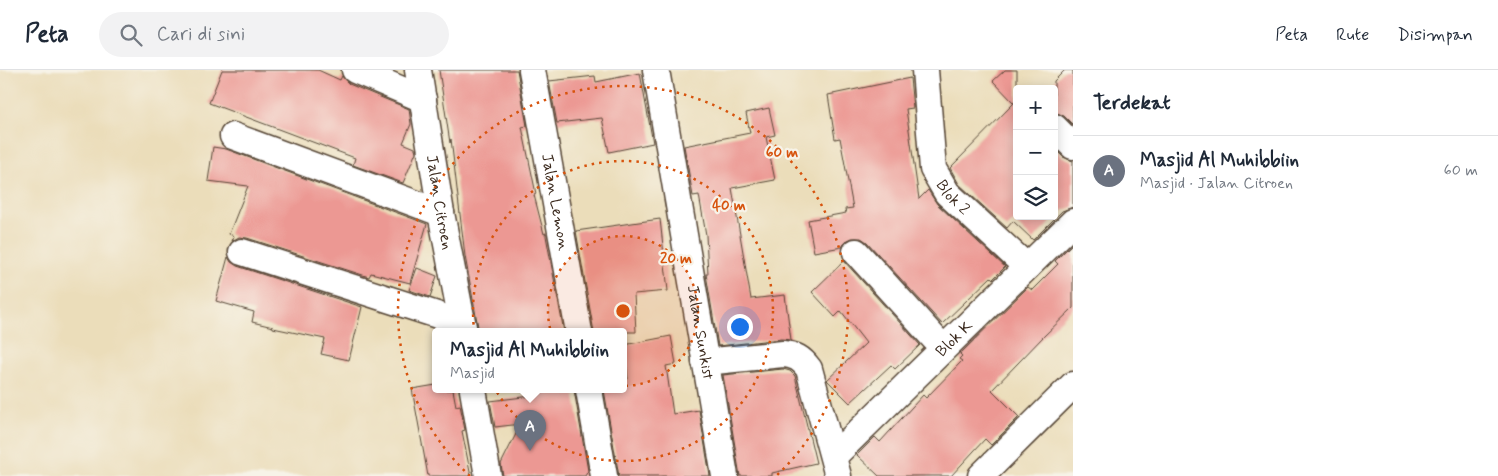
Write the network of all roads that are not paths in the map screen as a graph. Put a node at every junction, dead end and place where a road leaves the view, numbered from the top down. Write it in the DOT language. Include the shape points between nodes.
graph roads {
  1 [pos="355,70"];
  2 [pos="418,70"];
  3 [pos="532,70"];
  4 [pos="656,70"];
  5 [pos="925,70"];
  6 [pos="423,99"];
  7 [pos="1057,130"];
  8 [pos="233,136"];
  9 [pos="1073,146"];
  10 [pos="441,214"];
  11 [pos="1073,222"];
  12 [pos="242,252"];
  13 [pos="856,252"];
  14 [pos="1027,267"];
  15 [pos="463,328"];
  16 [pos="578,328"];
  17 [pos="943,348"];
  18 [pos="705,362"];
  19 [pos="1073,385"];
  20 [pos="474,393"];
  21 [pos="590,393"];
  22 [pos="836,466"];
  23 [pos="488,476"];
  24 [pos="604,476"];
  25 [pos="725,476"];
  26 [pos="981,476"];
  1 -- 6 [label="street"];
  2 -- 6 [label="street, Jalan Citroen"];
  3 -- 16 [label="street, Jalan Lemon"];
  4 -- 18 [label="street, Jalan Sunkist"];
  5 -- 14 [label="street, Blok 2" via="933,169 938,180 947,193"];
  6 -- 10 [label="street, Jalan Citroen"];
  7 -- 9 [label="street"];
  8 -- 10 [label="street"];
  10 -- 15 [label="street, Jalan Citroen"];
  11 -- 14 [label="street, Blok K"];
  12 -- 15 [label="street"];
  13 -- 17 [label="street"];
  14 -- 17 [label="street, Blok K"];
  17 -- 22 [label="street, Blok K"];
  18 -- 22 [label="street" via="783,354 803,360 809,369"];
  18 -- 25 [label="street, Jalan Sunkist"];
  19 -- 26 [label="street"];
  20 -- 23 [label="street"];
  21 -- 24 [label="street"];
}
